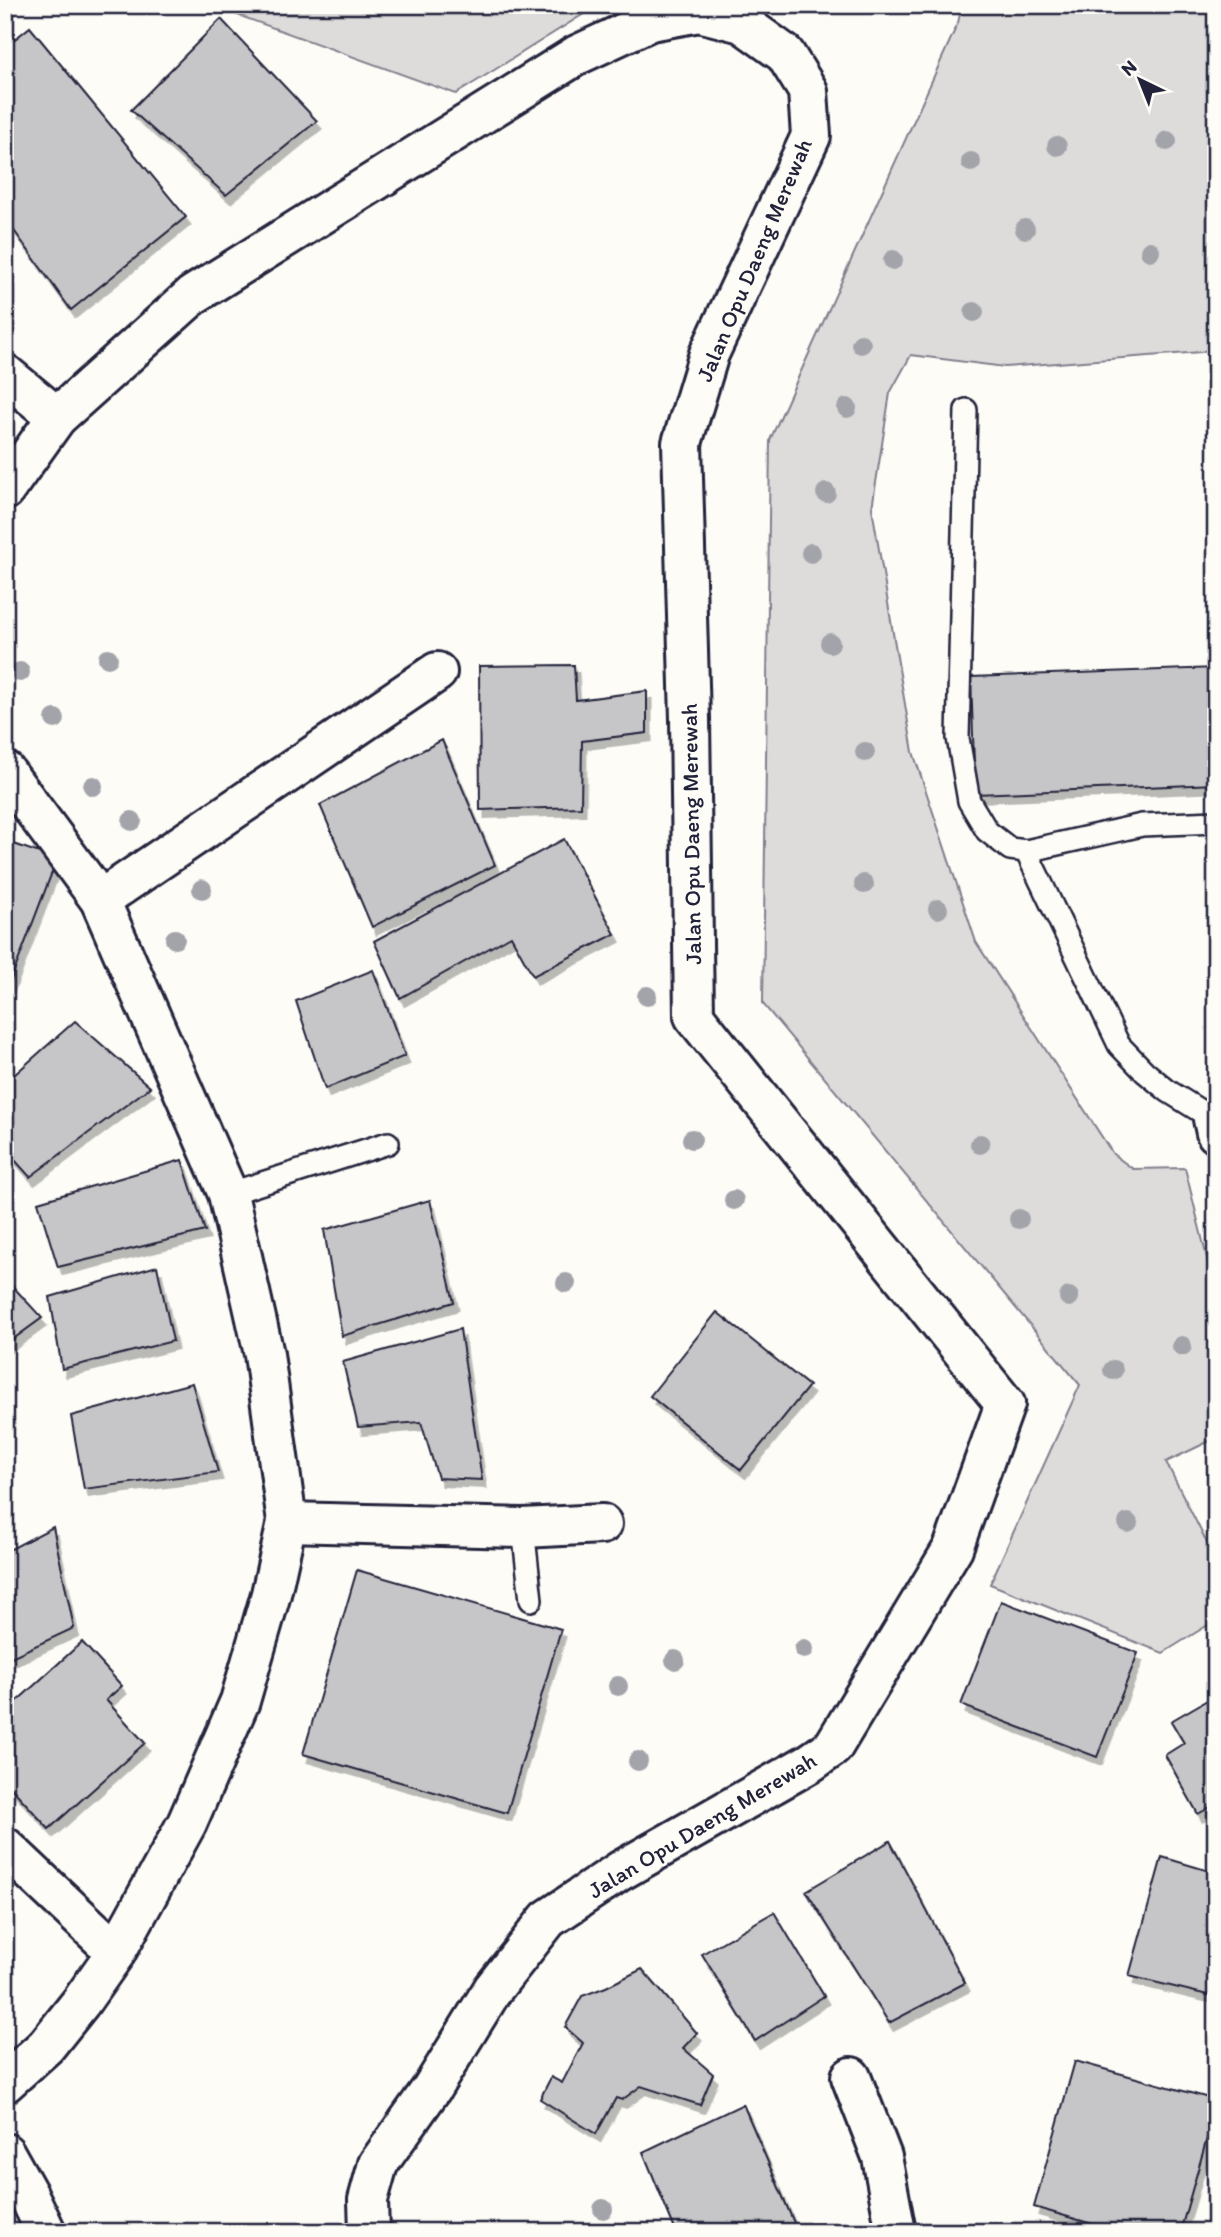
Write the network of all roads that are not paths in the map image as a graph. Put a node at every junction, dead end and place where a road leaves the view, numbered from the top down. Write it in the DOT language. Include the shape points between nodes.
graph roads {
  1 [pos="5,374"];
  2 [pos="965,410"];
  3 [pos="57,417"];
  4 [pos="5,489"];
  5 [pos="437,672"];
  6 [pos="5,771"];
  7 [pos="1216,822"];
  8 [pos="1026,851"];
  9 [pos="100,900"];
  10 [pos="1215,1123"];
  11 [pos="388,1143"];
  12 [pos="228,1194"];
  13 [pos="287,1522"];
  14 [pos="602,1524"];
  15 [pos="523,1528"];
  16 [pos="531,1600"];
  17 [pos="5,1847"];
  18 [pos="116,1952"];
  19 [pos="851,2077"];
  20 [pos="5,2083"];
  21 [pos="5,2154"];
  22 [pos="46,2232"];
  23 [pos="369,2232"];
  24 [pos="895,2232"];
  1 -- 3 [label="street"];
  2 -- 8 [label="lane" via="958,738 969,802 987,831 1010,849"];
  3 -- 4 [label="street, Jalan Opu Daeng Merewah"];
  3 -- 23 [label="street, Jalan Opu Daeng Merewah" via="193,295 577,55 650,20 699,12 742,23 785,54 808,91 811,136 709,354 682,443 694,1016 1005,1404 953,1548 833,1747 620,1871 548,1919 494,1989 378,2164 368,2200"];
  5 -- 9 [label="street"];
  6 -- 9 [label="street"];
  7 -- 8 [label="lane" via="1142,824"];
  8 -- 10 [label="lane" via="1119,1045 1168,1091"];
  9 -- 12 [label="street"];
  11 -- 12 [label="lane"];
  12 -- 13 [label="street" via="264,1354"];
  13 -- 15 [label="street"];
  13 -- 18 [label="street" via="240,1701 187,1823"];
  14 -- 15 [label="street"];
  15 -- 16 [label="lane"];
  17 -- 18 [label="street"];
  18 -- 20 [label="street" via="46,2046"];
  19 -- 24 [label="street" via="882,2157"];
  21 -- 22 [label="street"];
}
